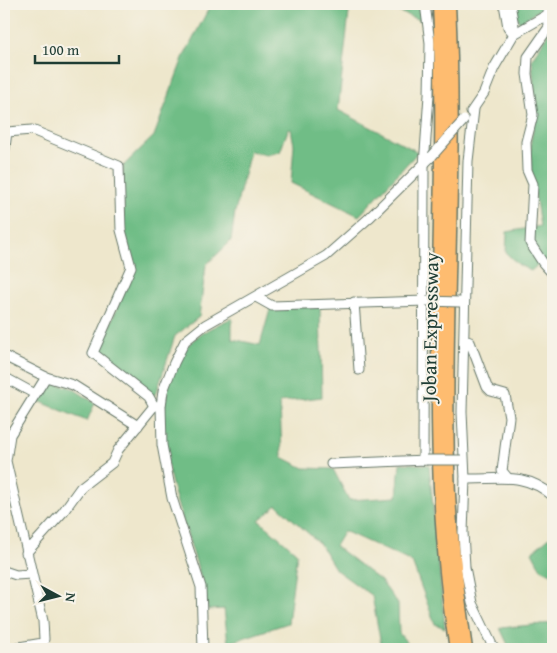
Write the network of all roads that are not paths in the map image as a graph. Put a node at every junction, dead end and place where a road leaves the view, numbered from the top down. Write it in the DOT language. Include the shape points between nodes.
graph roads {
  1 [pos="425,4"];
  2 [pos="437,4"];
  3 [pos="449,4"];
  4 [pos="504,4"];
  5 [pos="510,4"];
  6 [pos="551,12"];
  7 [pos="514,34"];
  8 [pos="474,109"];
  9 [pos="4,155"];
  10 [pos="424,166"];
  11 [pos="553,274"];
  12 [pos="256,297"];
  13 [pos="425,301"];
  14 [pos="354,302"];
  15 [pos="463,302"];
  16 [pos="465,340"];
  17 [pos="4,356"];
  18 [pos="360,370"];
  19 [pos="4,377"];
  20 [pos="46,377"];
  21 [pos="35,394"];
  22 [pos="158,406"];
  23 [pos="138,426"];
  24 [pos="424,460"];
  25 [pos="463,460"];
  26 [pos="331,464"];
  27 [pos="508,477"];
  28 [pos="465,479"];
  29 [pos="553,496"];
  30 [pos="26,553"];
  31 [pos="4,572"];
  32 [pos="31,574"];
  33 [pos="454,604"];
  34 [pos="43,646"];
  35 [pos="7,649"];
  36 [pos="203,649"];
  37 [pos="456,649"];
  38 [pos="466,649"];
  39 [pos="494,649"];
  1 -- 10 [label="street" via="430,43"];
  2 -- 33 [label="highway, Joban Expressway" via="442,92 436,412 438,478"];
  3 -- 33 [label="highway, Joban Expressway" via="452,92 447,420"];
  4 -- 7 [label="street" via="508,27"];
  5 -- 7 [label="street"];
  6 -- 7 [label="street"];
  6 -- 11 [label="street" via="549,27 528,57 532,116 526,142 528,170 533,184 530,243"];
  7 -- 8 [label="street"];
  8 -- 10 [label="street, bridge"];
  8 -- 15 [label="street" via="468,161"];
  9 -- 22 [label="street" via="7,132 32,130 119,166 120,230 131,266 94,353"];
  10 -- 12 [label="street" via="326,256"];
  10 -- 13 [label="street"];
  12 -- 14 [label="street" via="272,306"];
  12 -- 22 [label="street" via="205,325 185,341"];
  13 -- 14 [label="street"];
  13 -- 15 [label="street, bridge"];
  13 -- 24 [label="street"];
  14 -- 18 [label="street"];
  15 -- 16 [label="street"];
  16 -- 25 [label="street"];
  16 -- 27 [label="street" via="470,342 487,387 505,395 509,417 502,471"];
  17 -- 20 [label="street"];
  19 -- 21 [label="street"];
  20 -- 21 [label="street"];
  20 -- 23 [label="street" via="73,385"];
  21 -- 30 [label="street" via="10,435 6,454"];
  22 -- 23 [label="street"];
  22 -- 36 [label="street" via="172,498 201,587"];
  23 -- 30 [label="street" via="118,450 112,463 81,486 64,512"];
  24 -- 25 [label="street, bridge"];
  24 -- 26 [label="street"];
  25 -- 28 [label="street"];
  27 -- 28 [label="street"];
  27 -- 29 [label="street" via="535,483"];
  28 -- 39 [label="street" via="465,567 472,603"];
  30 -- 32 [label="street"];
  31 -- 32 [label="street"];
  32 -- 34 [label="street" via="42,621"];
  33 -- 37 [label="highway, Joban Expressway"];
  33 -- 38 [label="highway, Joban Expressway"];
  34 -- 35 [label="street"];
}
